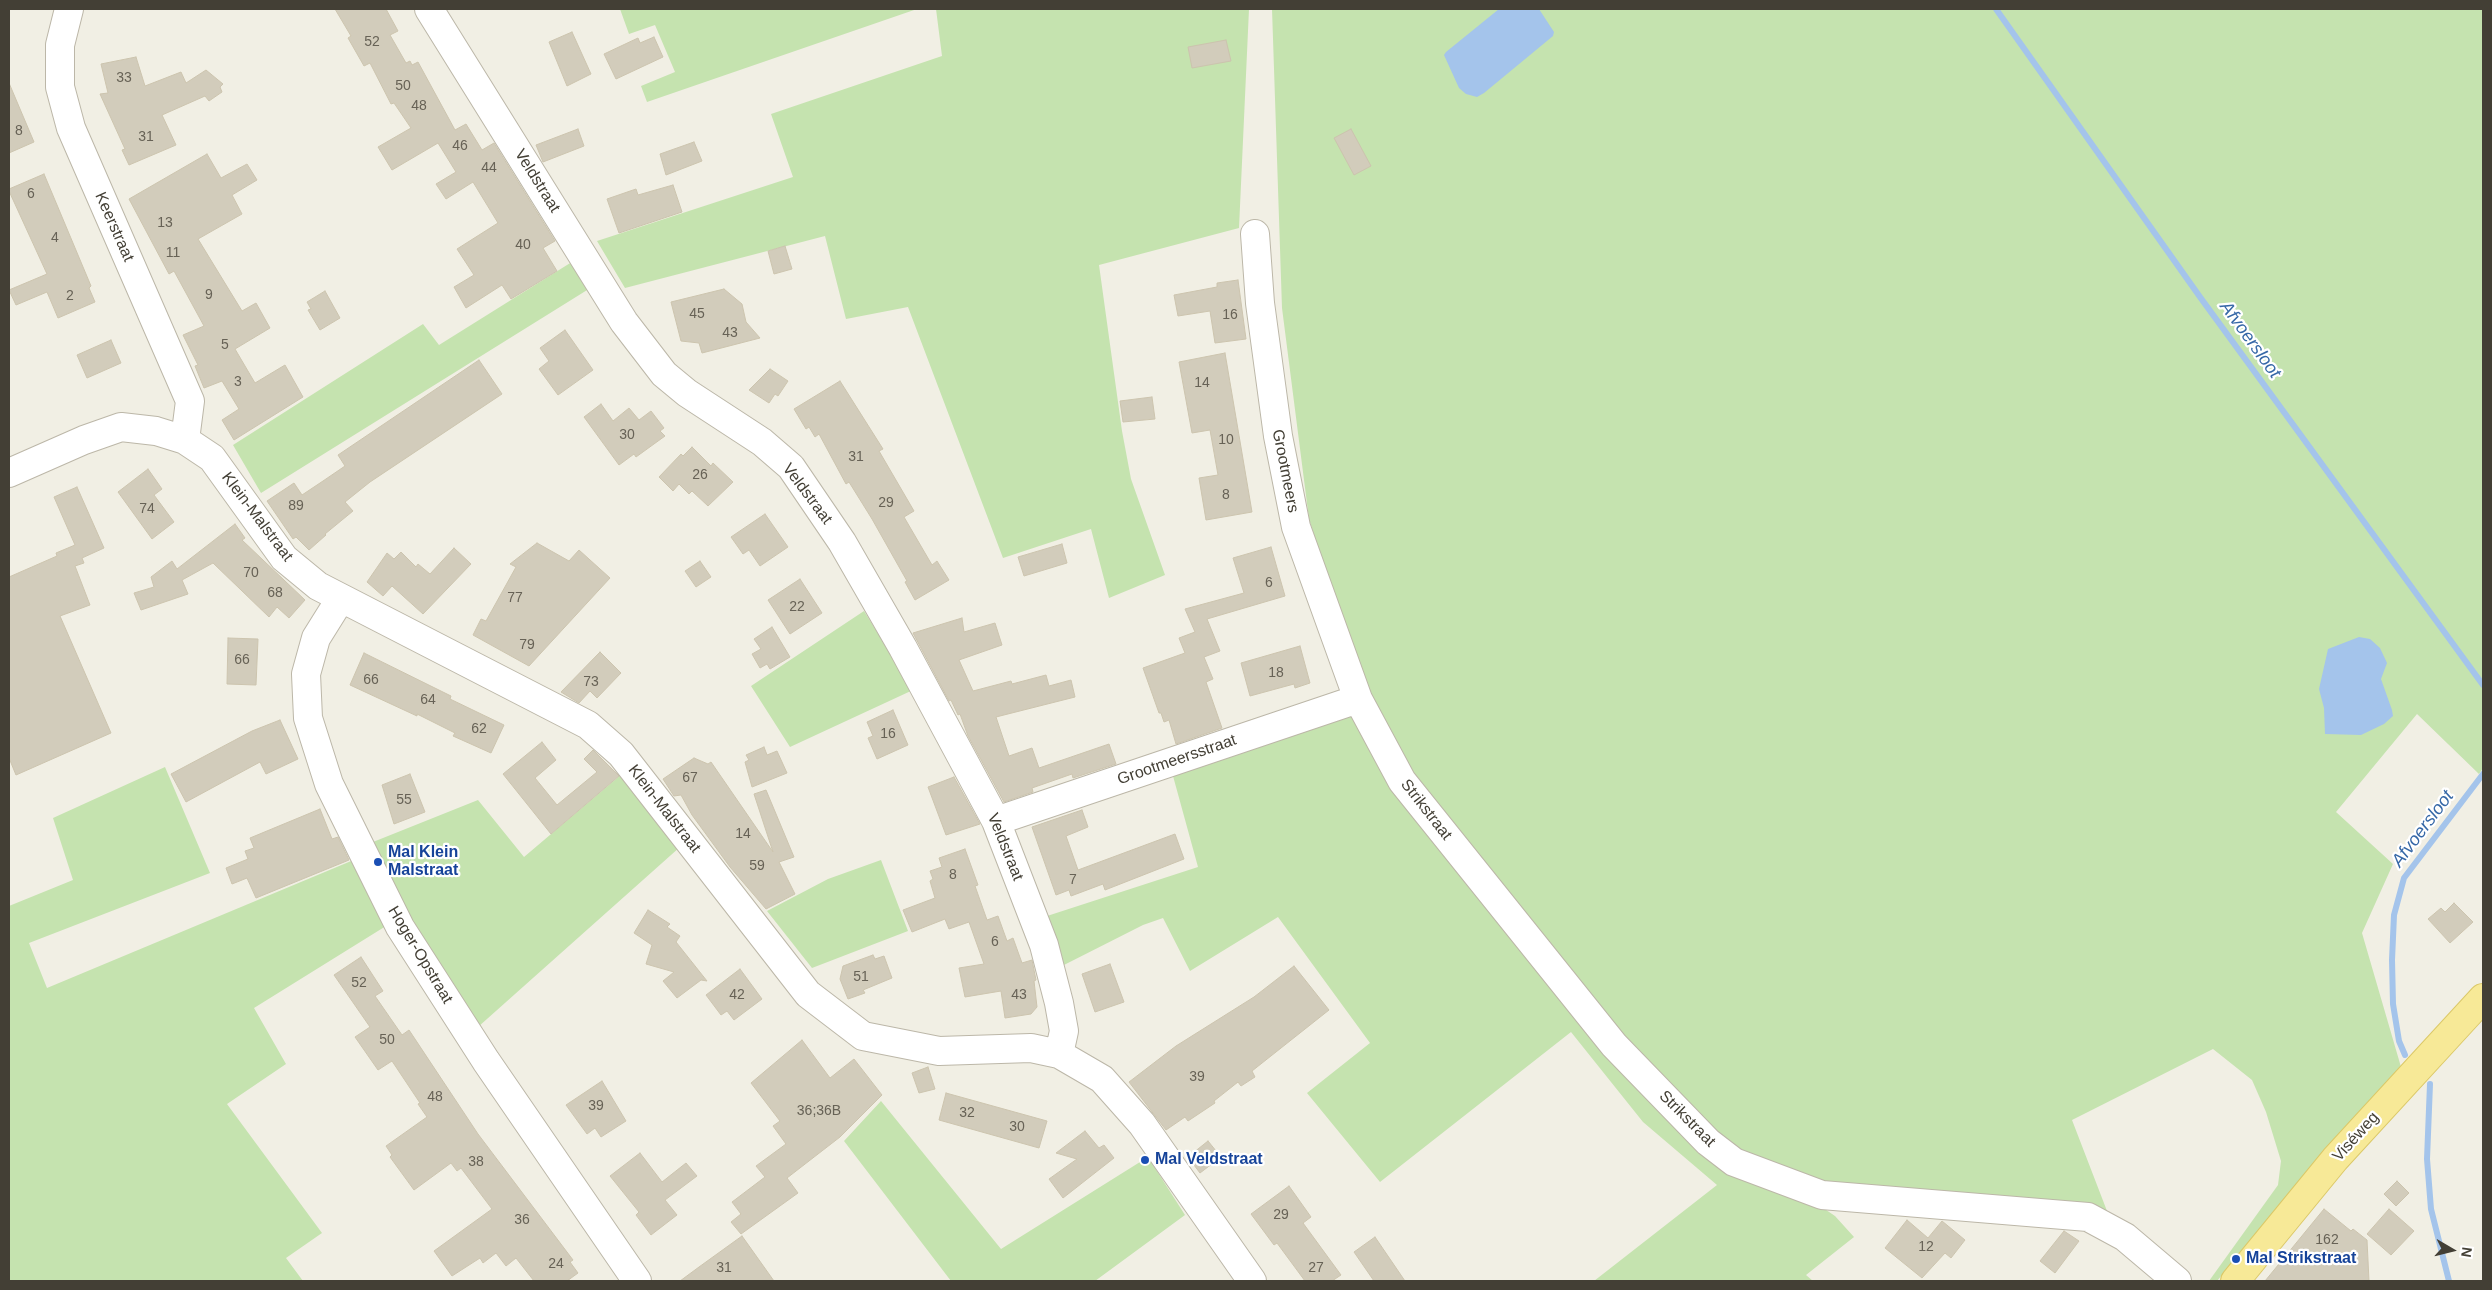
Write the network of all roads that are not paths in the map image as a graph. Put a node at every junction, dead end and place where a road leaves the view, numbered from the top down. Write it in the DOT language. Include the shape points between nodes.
graph roads {
  1 [pos="70,9"];
  2 [pos="429,9"];
  3 [pos="1255,234"];
  4 [pos="185,440"];
  5 [pos="9,474"];
  6 [pos="341,598"];
  7 [pos="1358,698"];
  8 [pos="996,821"];
  9 [pos="2483,998"];
  10 [pos="1059,1054"];
  11 [pos="637,1281"];
  12 [pos="1252,1281"];
  13 [pos="2177,1281"];
  14 [pos="2235,1281"];
  1 -- 4 [label="street, Keerstraat" via="60,46 60,88 71,128 190,401"];
  2 -- 8 [label="street, Veldstraat" via="624,322 664,374 762,442 791,468 842,542"];
  3 -- 7 [label="street, Grootmeers" via="1260,303 1278,436 1296,527"];
  4 -- 5 [label="street, Klein-Malstraat" via="156,431 121,427"];
  4 -- 6 [label="street, Klein-Malstraat" via="212,458 284,558 318,586"];
  6 -- 10 [label="street, Klein-Malstraat" via="588,725 621,754 808,994 863,1036 939,1052 1031,1048"];
  6 -- 11 [label="street, Hoger-Opstraat" via="316,638 306,674 308,718 329,784 400,927 486,1061"];
  7 -- 8 [label="street, Grootmeersstraat"];
  7 -- 13 [label="street, Strikstraat" via="1402,781 1528,940 1614,1045 1708,1142 1734,1162 1822,1195 2088,1216 2125,1237"];
  8 -- 10 [label="street, Veldstraat" via="1046,954 1064,1031"];
  9 -- 14 [label="main road, Viséweg" via="2335,1159"];
  10 -- 12 [label="street, Klein-Malstraat" via="1102,1078 1122,1099"];
}
